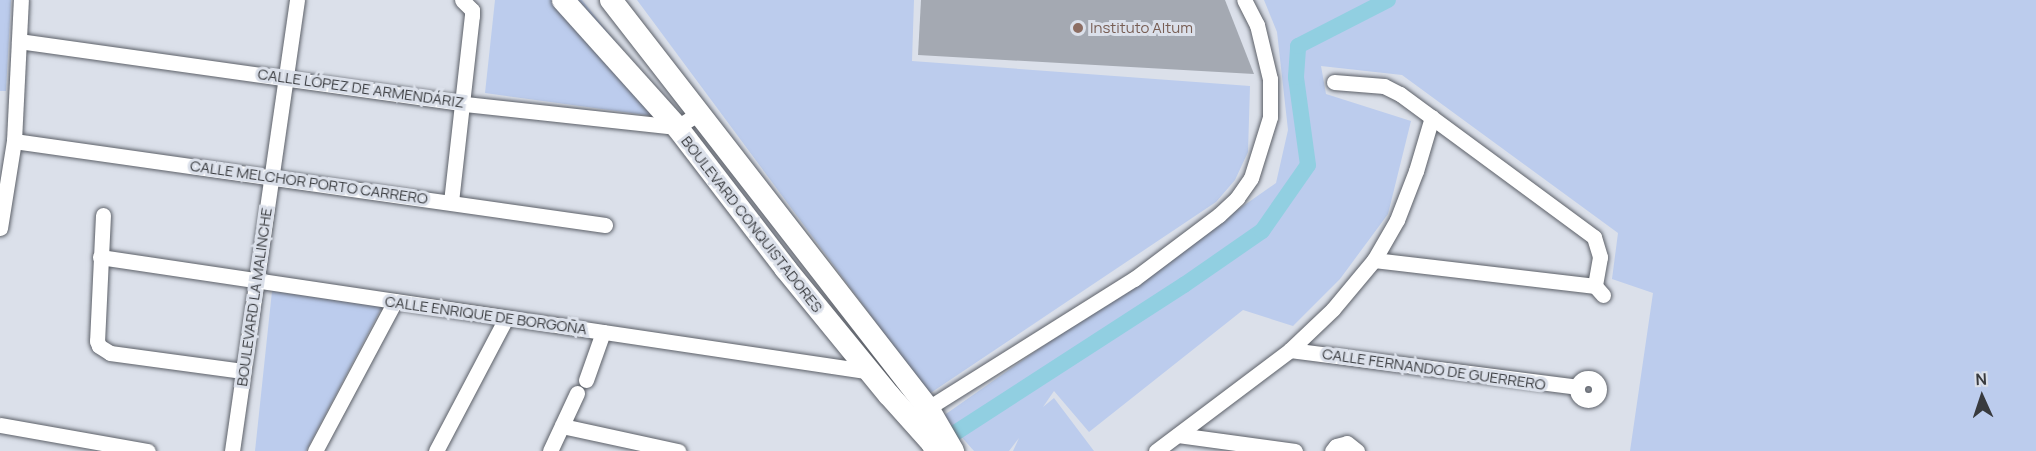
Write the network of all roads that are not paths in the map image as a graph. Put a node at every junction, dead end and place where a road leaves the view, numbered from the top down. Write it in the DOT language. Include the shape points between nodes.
graph roads {
  1 [pos="21,0"];
  2 [pos="297,0"];
  3 [pos="462,0"];
  4 [pos="563,0"];
  5 [pos="611,0"];
  6 [pos="1244,0"];
  7 [pos="19,41"];
  8 [pos="285,77"];
  9 [pos="1334,82"];
  10 [pos="7,104"];
  11 [pos="465,104"];
  12 [pos="699,113"];
  13 [pos="1432,117"];
  14 [pos="677,128"];
  15 [pos="14,141"];
  16 [pos="272,175"];
  17 [pos="451,202"];
  18 [pos="104,215"];
  19 [pos="605,225"];
  20 [pos="0,228"];
  21 [pos="100,257"];
  22 [pos="1374,260"];
  23 [pos="256,280"];
  24 [pos="395,301"];
  25 [pos="506,318"];
  26 [pos="603,332"];
  27 [pos="1290,350"];
  28 [pos="243,370"];
  29 [pos="872,372"];
  30 [pos="586,380"];
  31 [pos="1577,387"];
  32 [pos="577,393"];
  33 [pos="928,408"];
  34 [pos="0,425"];
  35 [pos="562,426"];
  36 [pos="1178,435"];
  37 [pos="148,451"];
  38 [pos="232,451"];
  39 [pos="315,451"];
  40 [pos="436,451"];
  41 [pos="549,451"];
  42 [pos="678,451"];
  43 [pos="936,451"];
  44 [pos="953,451"];
  45 [pos="1156,451"];
  46 [pos="1295,451"];
  47 [pos="1332,451"];
  48 [pos="1358,451"];
  1 -- 7 [label="street"];
  2 -- 8 [label="street, BOULEVARD LA MALINCHE"];
  3 -- 11 [label="street" via="472,10"];
  4 -- 14 [label="street, BOULEVARD CONQUISTADORES"];
  5 -- 12 [label="street, BOULEVARD CONQUISTADORES"];
  6 -- 33 [label="street" via="1257,25 1270,79 1270,117 1251,178 1237,198 1134,279"];
  7 -- 8 [label="street, CALLE LÓPEZ DE ARMENDÁRIZ"];
  7 -- 10 [label="street"];
  8 -- 11 [label="street, CALLE LÓPEZ DE ARMENDÁRIZ"];
  8 -- 16 [label="street, BOULEVARD LA MALINCHE"];
  9 -- 13 [label="street" via="1384,86"];
  10 -- 15 [label="street"];
  11 -- 14 [label="street, CALLE LÓPEZ DE ARMENDÁRIZ"];
  11 -- 17 [label="street"];
  12 -- 14 [label="street"];
  12 -- 33 [label="street, BOULEVARD CONQUISTADORES"];
  13 -- 22 [label="street" via="1397,220"];
  13 -- 22 [label="street" via="1594,237 1600,256 1599,291"];
  14 -- 29 [label="street, BOULEVARD CONQUISTADORES" via="785,268"];
  15 -- 16 [label="street, CALLE MELCHOR PORTO CARRERO"];
  15 -- 20 [label="street"];
  16 -- 17 [label="street, CALLE MELCHOR PORTO CARRERO"];
  16 -- 23 [label="street, BOULEVARD LA MALINCHE"];
  17 -- 19 [label="street, CALLE MELCHOR PORTO CARRERO"];
  18 -- 21 [label="street"];
  21 -- 23 [label="street, CALLE ENRIQUE DE BORGOÑA"];
  21 -- 28 [label="street" via="99,346 110,353"];
  22 -- 27 [label="street" via="1333,309"];
  23 -- 24 [label="street, CALLE ENRIQUE DE BORGOÑA"];
  23 -- 28 [label="street, BOULEVARD LA MALINCHE"];
  24 -- 25 [label="street, CALLE ENRIQUE DE BORGOÑA"];
  24 -- 39 [label="street"];
  25 -- 26 [label="street, CALLE ENRIQUE DE BORGOÑA"];
  25 -- 40 [label="street"];
  26 -- 29 [label="street, CALLE ENRIQUE DE BORGOÑA"];
  26 -- 30 [label="street"];
  27 -- 31 [label="street, CALLE FERNANDO DE GUERRERO"];
  27 -- 36 [label="street"];
  28 -- 38 [label="street, BOULEVARD LA MALINCHE"];
  29 -- 43 [label="street, BOULEVARD CONQUISTADORES"];
  32 -- 35 [label="street"];
  33 -- 44 [label="street, BOULEVARD CONQUISTADORES"];
  34 -- 37 [label="street"];
  35 -- 41 [label="street"];
  35 -- 42 [label="street"];
  36 -- 45 [label="street"];
  36 -- 46 [label="street"];
  47 -- 48 [label="street" via="1347,443"];
}
